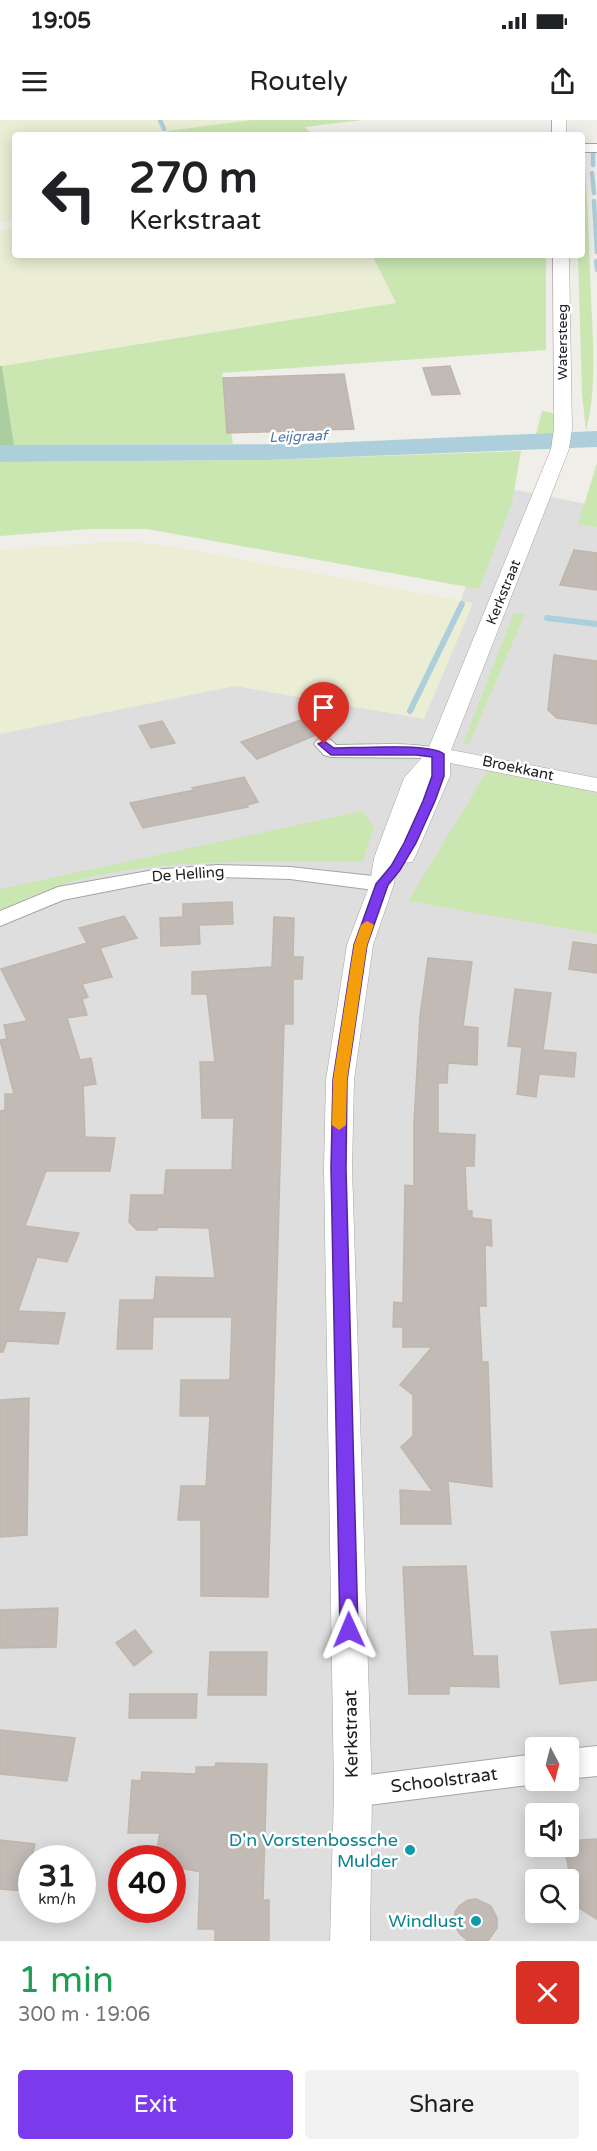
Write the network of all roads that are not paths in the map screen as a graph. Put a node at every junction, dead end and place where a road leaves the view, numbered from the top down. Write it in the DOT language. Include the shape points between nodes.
graph roads {
  1 [pos="561,258"];
  2 [pos="561,439"];
  3 [pos="324,744"];
  4 [pos="438,754"];
  5 [pos="597,785"];
  6 [pos="382,884"];
  7 [pos="0,919"];
  8 [pos="597,1761"];
  9 [pos="579,1763"];
  10 [pos="525,1770"];
  11 [pos="353,1792"];
  12 [pos="350,1941"];
  1 -- 2 [label="street, Watersteeg"];
  2 -- 4 [label="street, Kerkstraat"];
  3 -- 4 [label="street" via="331,752"];
  4 -- 5 [label="street, Broekkant"];
  4 -- 6 [label="street, Kerkstraat" via="438,776 410,843"];
  6 -- 7 [label="street, De Helling" via="280,873 218,871 154,876 58,894"];
  6 -- 11 [label="street, Kerkstraat" via="360,945 340,1080 338,1168"];
  8 -- 9 [label="street"];
  10 -- 11 [label="street, Schoolstraat"];
  11 -- 12 [label="street, Kerkstraat"];
}
